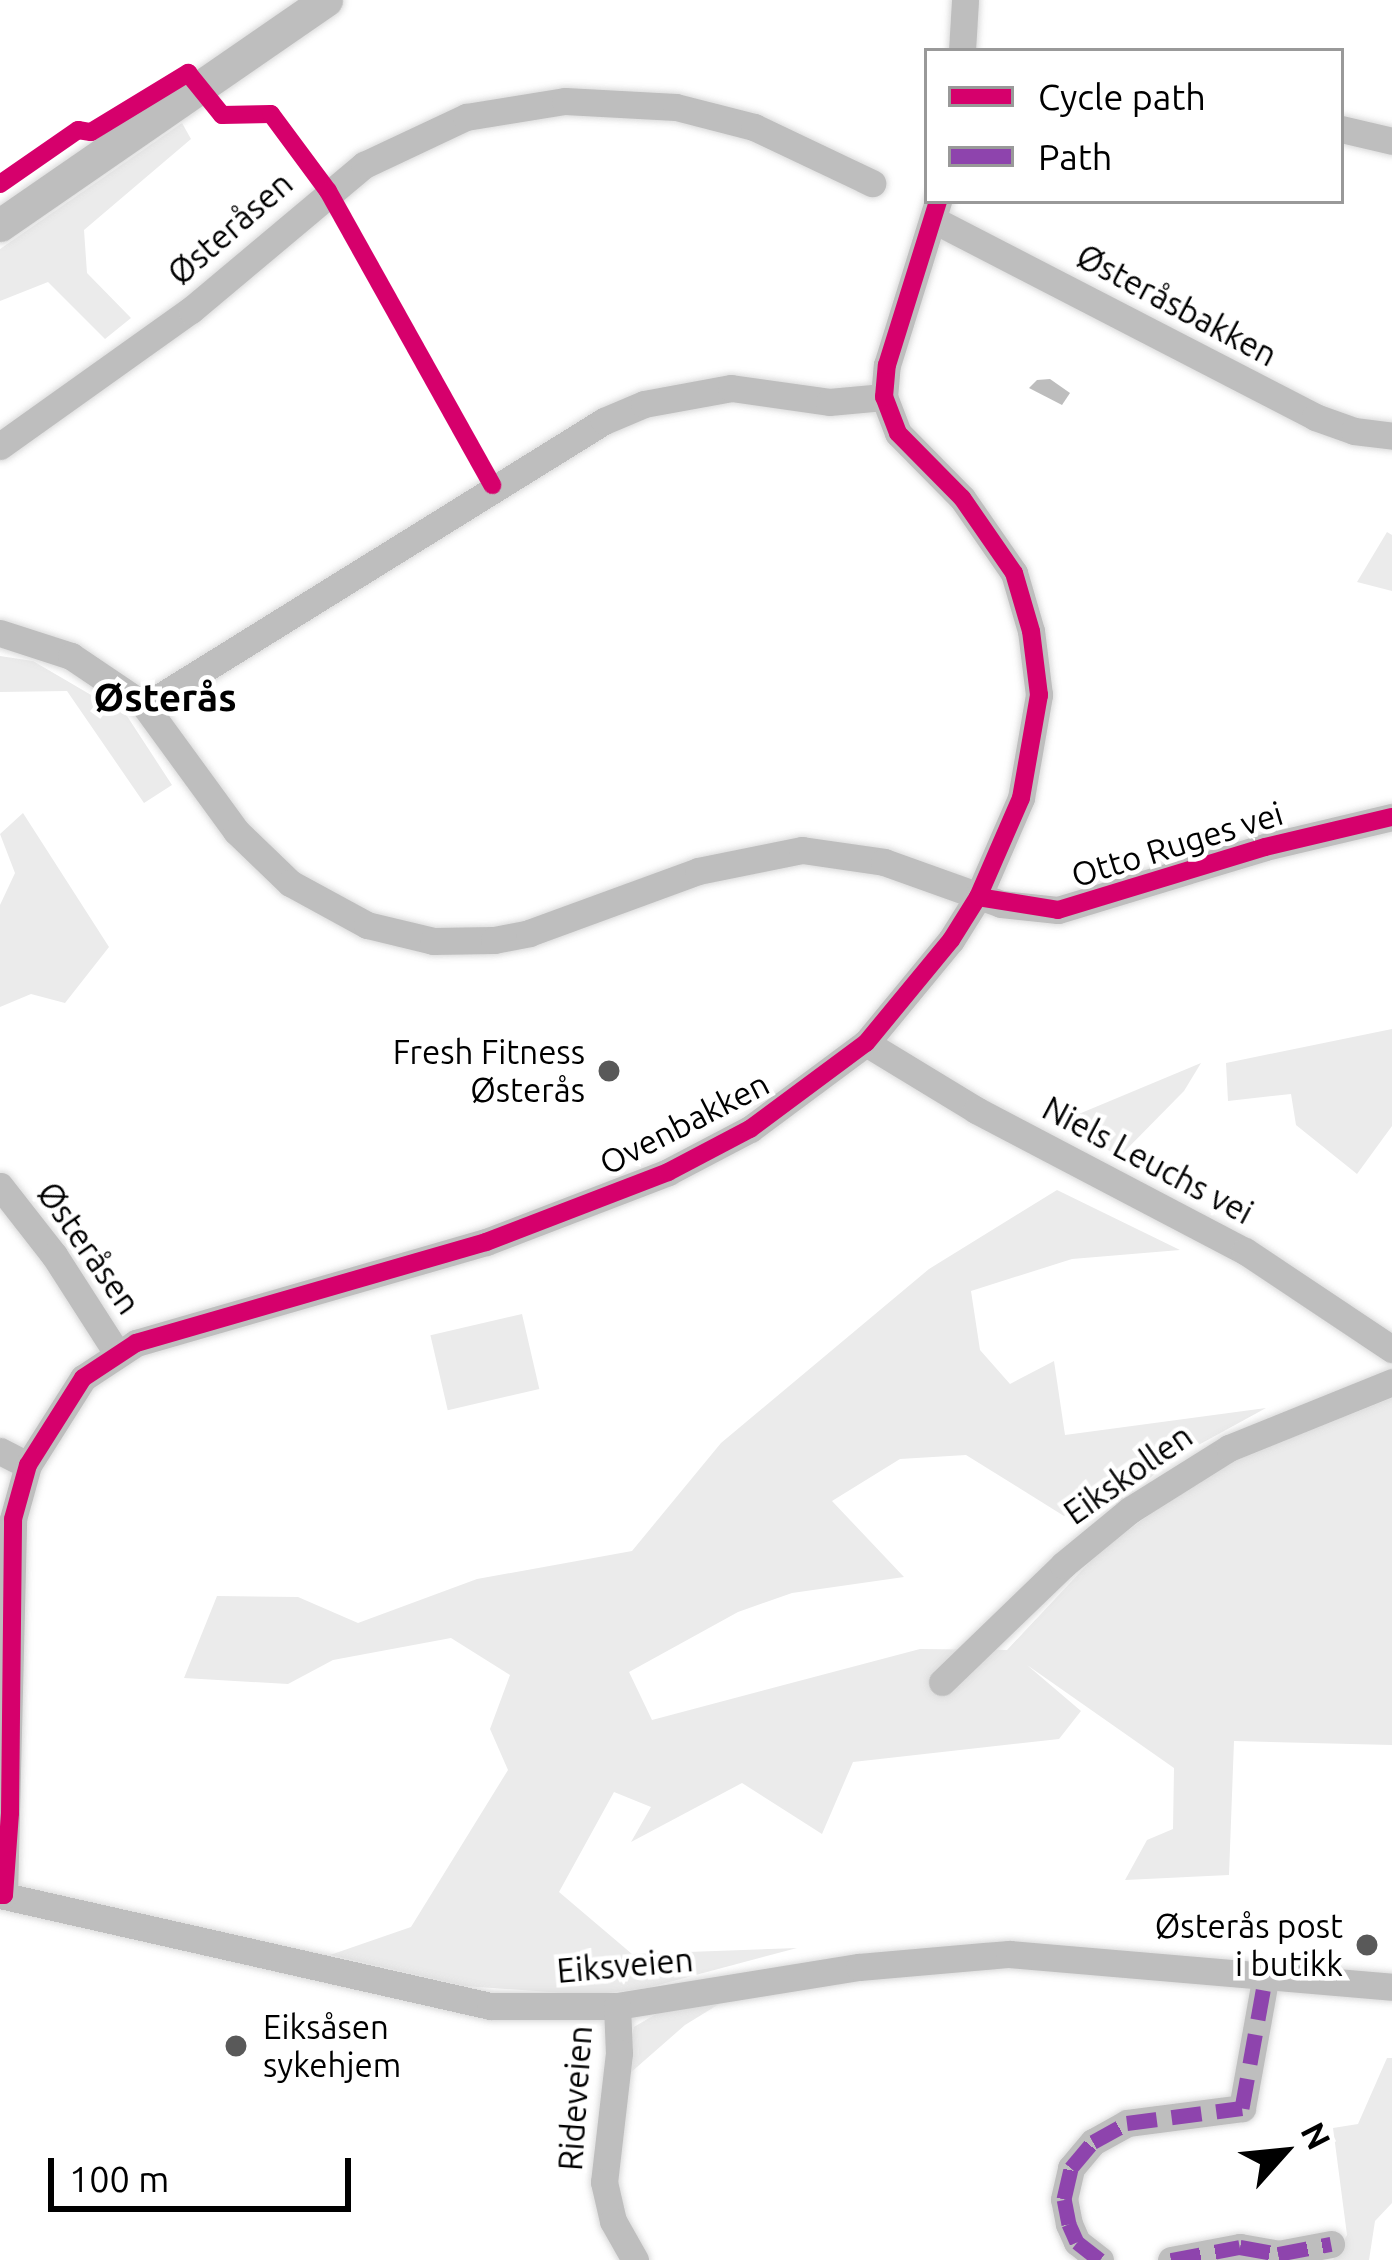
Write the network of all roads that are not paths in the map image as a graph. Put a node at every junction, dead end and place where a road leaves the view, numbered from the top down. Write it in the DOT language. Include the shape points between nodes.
graph roads {
  1 [pos="326,0"];
  2 [pos="964,0"];
  3 [pos="962,48"];
  4 [pos="1344,130"];
  5 [pos="1392,141"];
  6 [pos="872,183"];
  7 [pos="936,211"];
  8 [pos="0,225"];
  9 [pos="884,398"];
  10 [pos="1392,436"];
  11 [pos="0,446"];
  12 [pos="0,633"];
  13 [pos="145,706"];
  14 [pos="1392,817"];
  15 [pos="978,897"];
  16 [pos="866,1043"];
  17 [pos="0,1186"];
  18 [pos="1392,1349"];
  19 [pos="117,1353"];
  20 [pos="1392,1382"];
  21 [pos="0,1451"];
  22 [pos="28,1465"];
  23 [pos="942,1682"];
  24 [pos="2,1895"];
  25 [pos="1266,1974"];
  26 [pos="1392,1987"];
  27 [pos="617,2006"];
  28 [pos="1331,2244"];
  29 [pos="635,2260"];
  30 [pos="1100,2260"];
  31 [pos="1171,2260"];
  1 -- 8 [label="main road"];
  2 -- 3 [label="street"];
  4 -- 5 [label="street"];
  6 -- 11 [label="street, Østeråsen" via="754,127 676,107 565,101 466,117 364,165 139,350"];
  7 -- 9 [label="street"];
  7 -- 10 [label="street, Østeråsbakken" via="1315,417"];
  9 -- 13 [label="street" via="830,402 731,388 644,404 604,421"];
  9 -- 15 [label="street, Ovenbakken" via="898,433 994,538 1031,631 1039,694 1034,745 1021,798"];
  12 -- 13 [label="street, Otto Ruges vei" via="71,656"];
  13 -- 15 [label="street, Otto Ruges vei" via="264,860 320,901 400,935 466,942 529,933 698,871 802,850 884,862"];
  14 -- 15 [label="street, Otto Ruges vei" via="1058,910"];
  15 -- 16 [label="street, Ovenbakken"];
  16 -- 18 [label="street, Niels Leuchs vei" via="1245,1251"];
  16 -- 19 [label="street, Ovenbakken" via="779,1111 652,1179 486,1242"];
  17 -- 19 [label="street, Østeråsen"];
  19 -- 22 [label="street, Ovenbakken" via="67,1397"];
  20 -- 23 [label="street, Eikskollen" via="1229,1448 1130,1510"];
  21 -- 22 [label="street"];
  22 -- 24 [label="street, Ovenbakken" via="10,1546 10,1813"];
  24 -- 27 [label="street, Eiksveien" via="442,1997 520,2008"];
  25 -- 26 [label="street, Eiksveien"];
  25 -- 27 [label="street, Eiksveien" via="981,1955"];
  25 -- 30 [label="street" via="1242,2108 1127,2123 1093,2142 1071,2168 1069,2224"];
  27 -- 29 [label="street, Rideveien" via="604,2182 613,2222"];
  28 -- 31 [label="street" via="1278,2254 1240,2247"];
}
